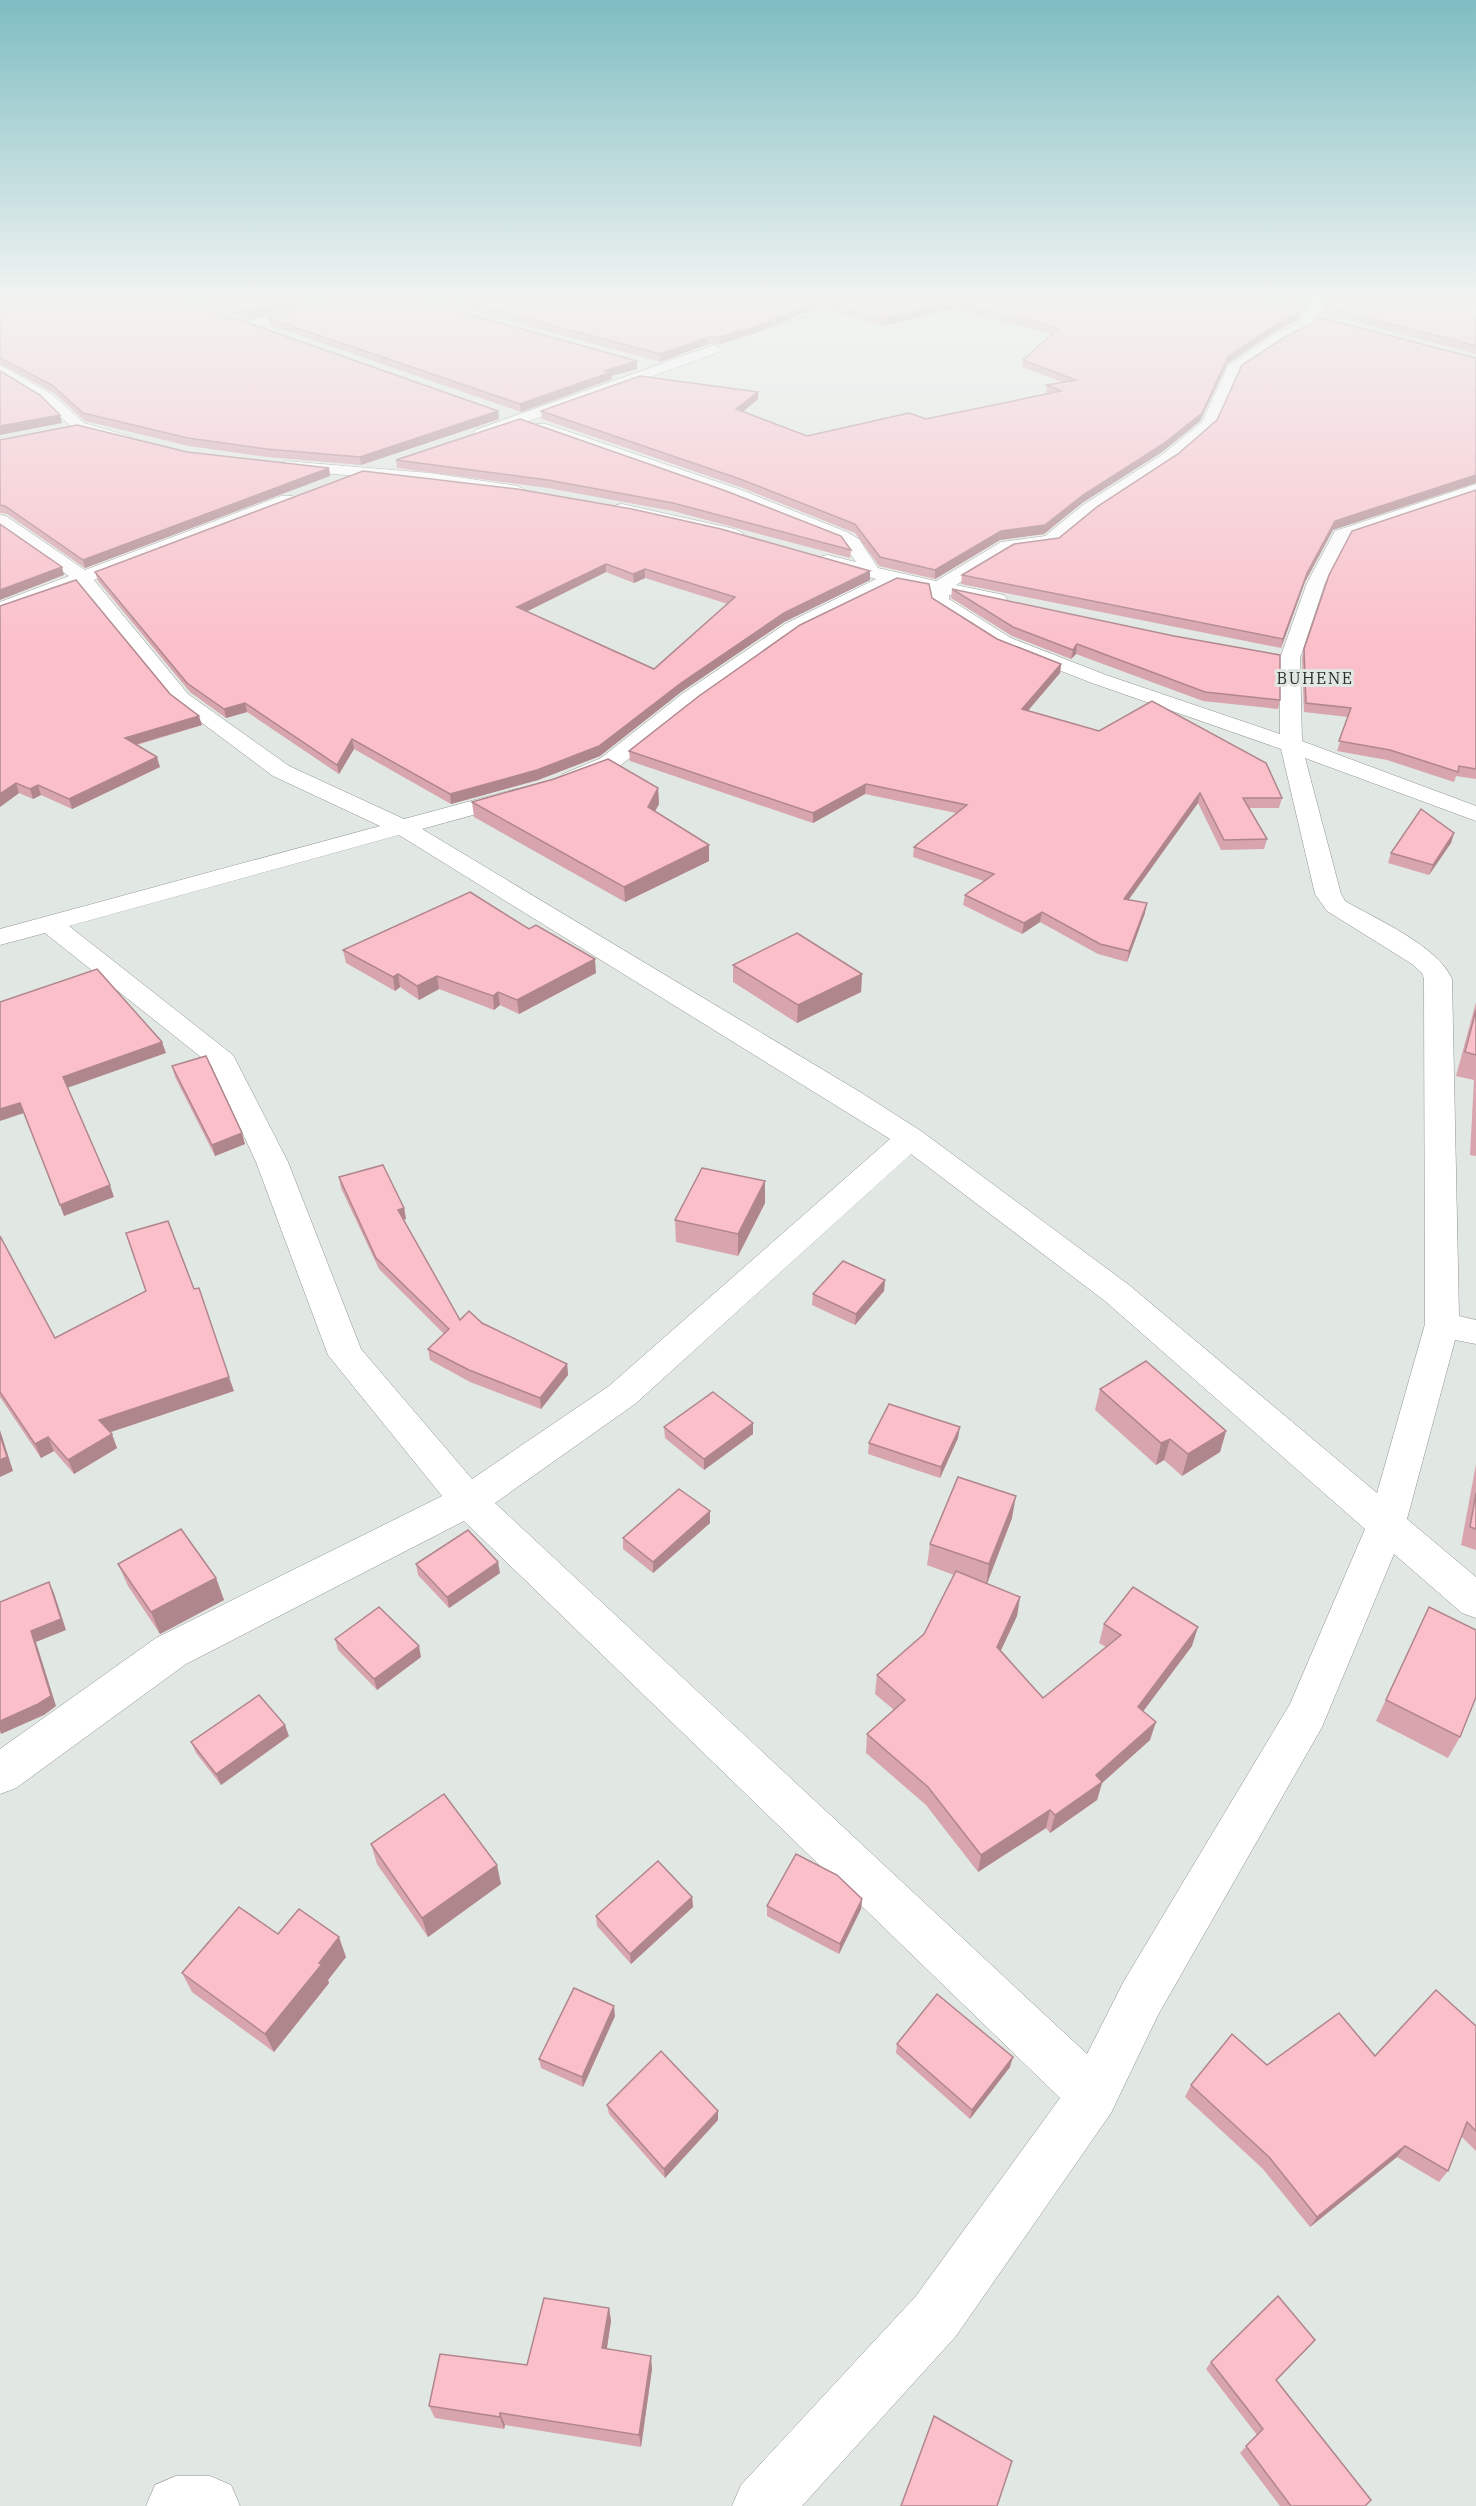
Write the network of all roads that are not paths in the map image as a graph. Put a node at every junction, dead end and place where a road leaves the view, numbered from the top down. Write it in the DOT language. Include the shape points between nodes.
graph roads {
  1 [pos="67,415"];
  2 [pos="505,415"];
  3 [pos="533,415"];
  4 [pos="1213,415"];
  5 [pos="519,420"];
  6 [pos="79,426"];
  7 [pos="56,430"];
  8 [pos="465,438"];
  9 [pos="139,443"];
  10 [pos="399,460"];
  11 [pos="267,464"];
  12 [pos="366,471"];
  13 [pos="322,487"];
  14 [pos="1476,489"];
  15 [pos="536,493"];
  16 [pos="300,495"];
  17 [pos="605,506"];
  18 [pos="0,520"];
  19 [pos="752,538"];
  20 [pos="812,555"];
  21 [pos="871,571"];
  22 [pos="82,577"];
  23 [pos="894,578"];
  24 [pos="939,587"];
  25 [pos="1009,602"];
  26 [pos="0,609"];
  27 [pos="1291,745"];
  28 [pos="1476,814"];
  29 [pos="402,827"];
  30 [pos="49,923"];
  31 [pos="0,937"];
  32 [pos="910,1138"];
  33 [pos="1442,1324"];
  34 [pos="1476,1332"];
  35 [pos="468,1501"];
  36 [pos="1386,1526"];
  37 [pos="1476,1601"];
  38 [pos="0,1774"];
  39 [pos="1093,2095"];
  40 [pos="176,2506"];
  41 [pos="210,2506"];
  42 [pos="762,2506"];
  1 -- 6 [label="street"];
  2 -- 5 [label="street"];
  3 -- 5 [label="street"];
  4 -- 24 [label="street" via="1209,424 1169,457 1089,508 1050,541 1006,546"];
  5 -- 8 [label="street"];
  5 -- 21 [label="street" via="733,493 841,536 853,543"];
  6 -- 7 [label="street"];
  6 -- 9 [label="street"];
  10 -- 12 [label="street"];
  11 -- 12 [label="street"];
  12 -- 13 [label="street"];
  12 -- 15 [label="street"];
  14 -- 27 [label="street" via="1341,535 1279,656"];
  16 -- 22 [label="street"];
  17 -- 19 [label="street"];
  18 -- 22 [label="street"];
  20 -- 21 [label="street"];
  21 -- 23 [label="street"];
  22 -- 26 [label="street"];
  22 -- 29 [label="street" via="181,698 281,771"];
  23 -- 24 [label="street"];
  23 -- 29 [label="street" via="792,628 690,699 609,763 541,789"];
  24 -- 25 [label="street"];
  24 -- 27 [label="street" via="939,601 1004,642"];
  27 -- 28 [label="street"];
  27 -- 33 [label="street" via="1328,894 1336,906 1421,958 1434,969 1438,980"];
  29 -- 30 [label="street"];
  29 -- 32 [label="street"];
  30 -- 31 [label="street"];
  30 -- 35 [label="street" via="223,1061 272,1162 346,1355"];
  32 -- 35 [label="street" via="622,1395"];
  32 -- 36 [label="street" via="1117,1293"];
  33 -- 34 [label="street"];
  33 -- 36 [label="street"];
  35 -- 38 [label="street" via="171,1651"];
  35 -- 39 [label="street"];
  36 -- 37 [label="street"];
  36 -- 39 [label="street" via="1307,1714 1141,1998"];
  39 -- 42 [label="street" via="936,2316"];
  40 -- 41 [label="street"];
}
